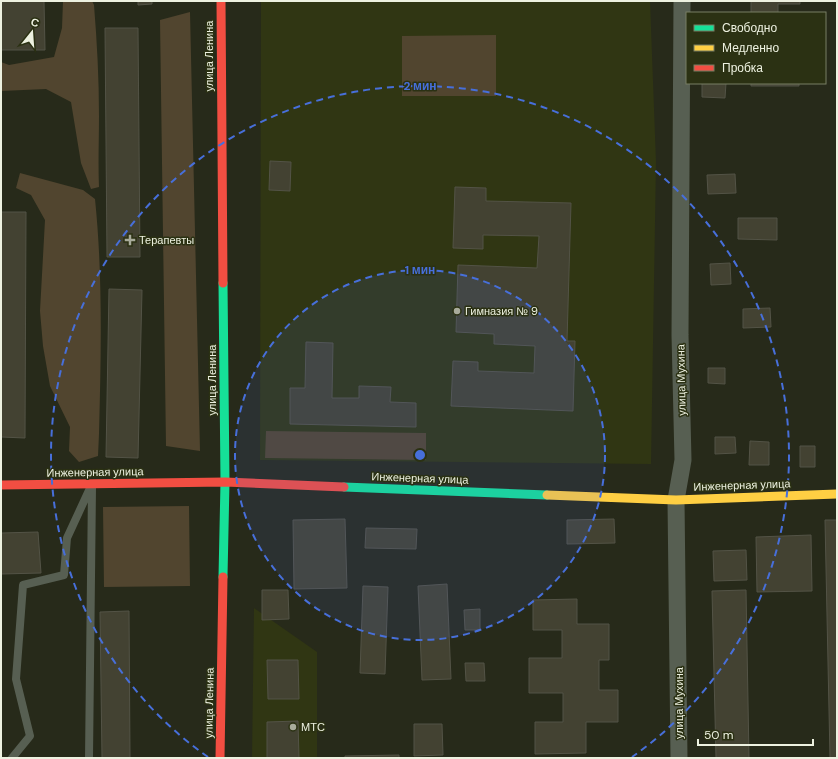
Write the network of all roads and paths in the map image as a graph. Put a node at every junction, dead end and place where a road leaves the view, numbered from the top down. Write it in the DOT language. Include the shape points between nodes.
graph roads {
  1 [pos="221,1"];
  2 [pos="682,1"];
  3 [pos="225,482"];
  4 [pos="92,484"];
  5 [pos="1,485"];
  6 [pos="837,494"];
  7 [pos="676,500"];
  8 [pos="12,758"];
  9 [pos="89,758"];
  10 [pos="220,758"];
  11 [pos="679,758"];
  1 -- 3 [label="street, улица Ленина"];
  2 -- 7 [label="street, улица Мухина" via="680,336 683,460"];
  3 -- 4 [label="street, Инженерная улица"];
  3 -- 7 [label="street, Инженерная улица"];
  3 -- 10 [label="street, улица Ленина"];
  4 -- 5 [label="street, Инженерная улица"];
  4 -- 8 [label="lane" via="67,538 64,575 23,585 16,679 30,736"];
  4 -- 9 [label="lane"];
  6 -- 7 [label="street, Инженерная улица"];
  7 -- 11 [label="street, улица Мухина"];
}
